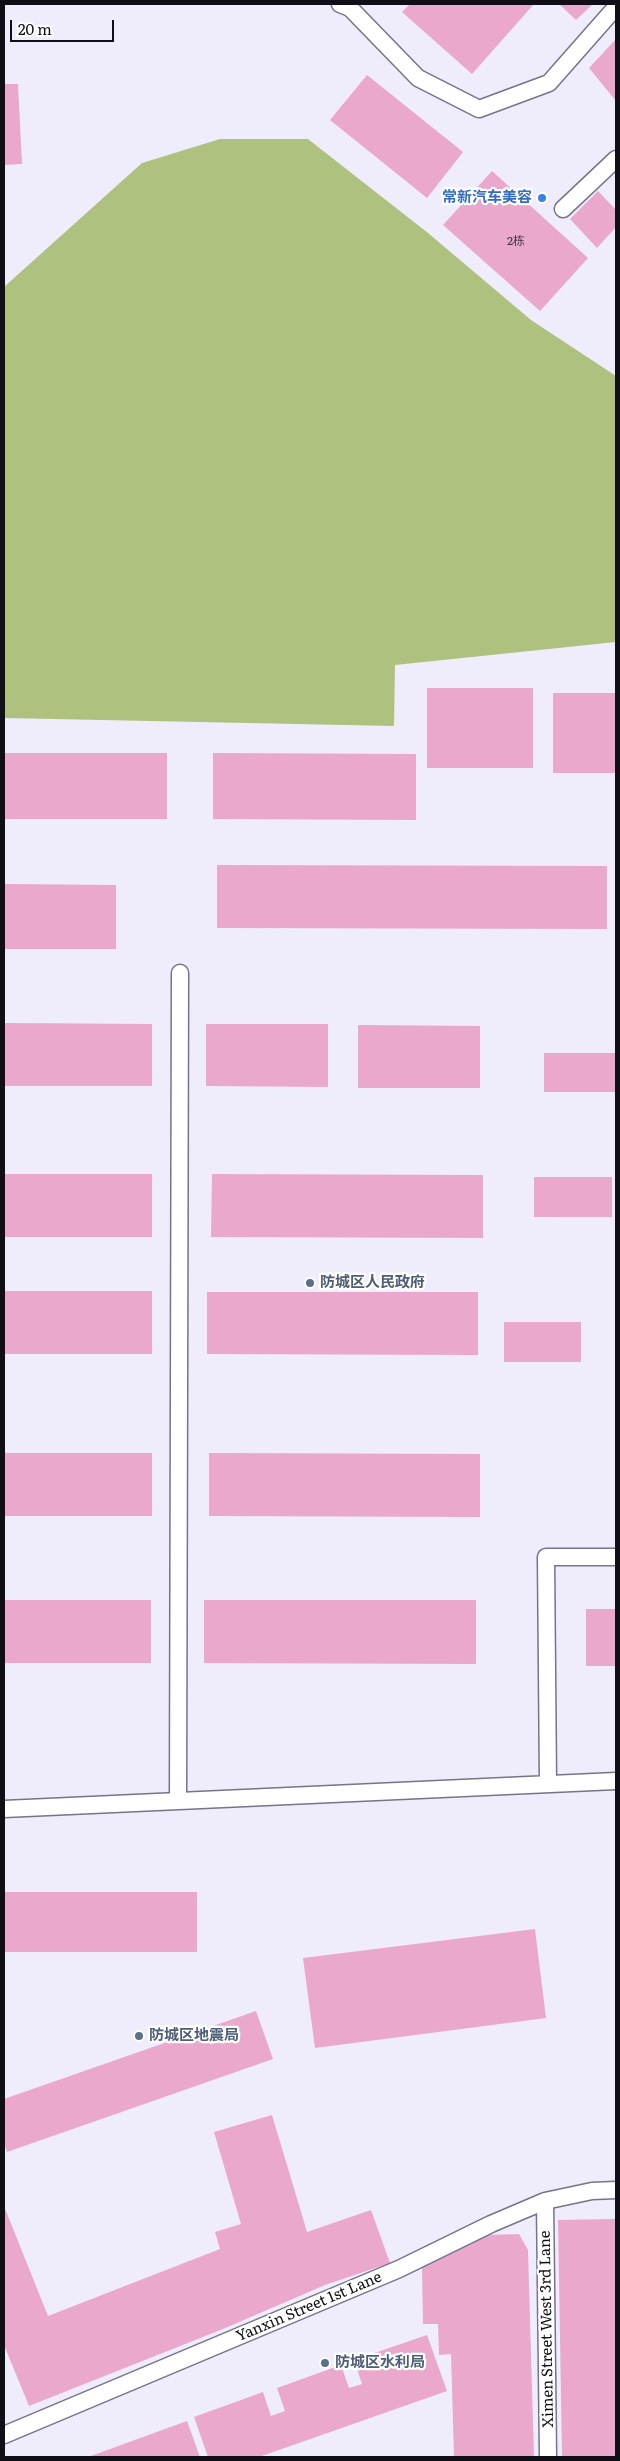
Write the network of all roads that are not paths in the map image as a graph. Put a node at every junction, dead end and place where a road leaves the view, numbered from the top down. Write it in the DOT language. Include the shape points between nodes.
graph roads {
  1 [pos="340,4"];
  2 [pos="616,7"];
  3 [pos="616,159"];
  4 [pos="563,209"];
  5 [pos="180,973"];
  6 [pos="616,1557"];
  7 [pos="616,1781"];
  8 [pos="548,1784"];
  9 [pos="178,1801"];
  10 [pos="4,1809"];
  11 [pos="616,2190"];
  12 [pos="546,2201"];
  13 [pos="4,2434"];
  14 [pos="548,2457"];
  1 -- 2 [label="lane" via="350,8 418,78 479,109 549,83"];
  3 -- 4 [label="lane"];
  5 -- 9 [label="lane"];
  6 -- 8 [label="lane" via="546,1557"];
  7 -- 8 [label="lane"];
  8 -- 9 [label="lane"];
  9 -- 10 [label="lane"];
  11 -- 12 [label="lane, Yanxin Street 1st Lane" via="592,2191"];
  12 -- 13 [label="lane, Yanxin Street 1st Lane" via="399,2269"];
  12 -- 14 [label="lane, Ximen Street West 3rd Lane"];
}
